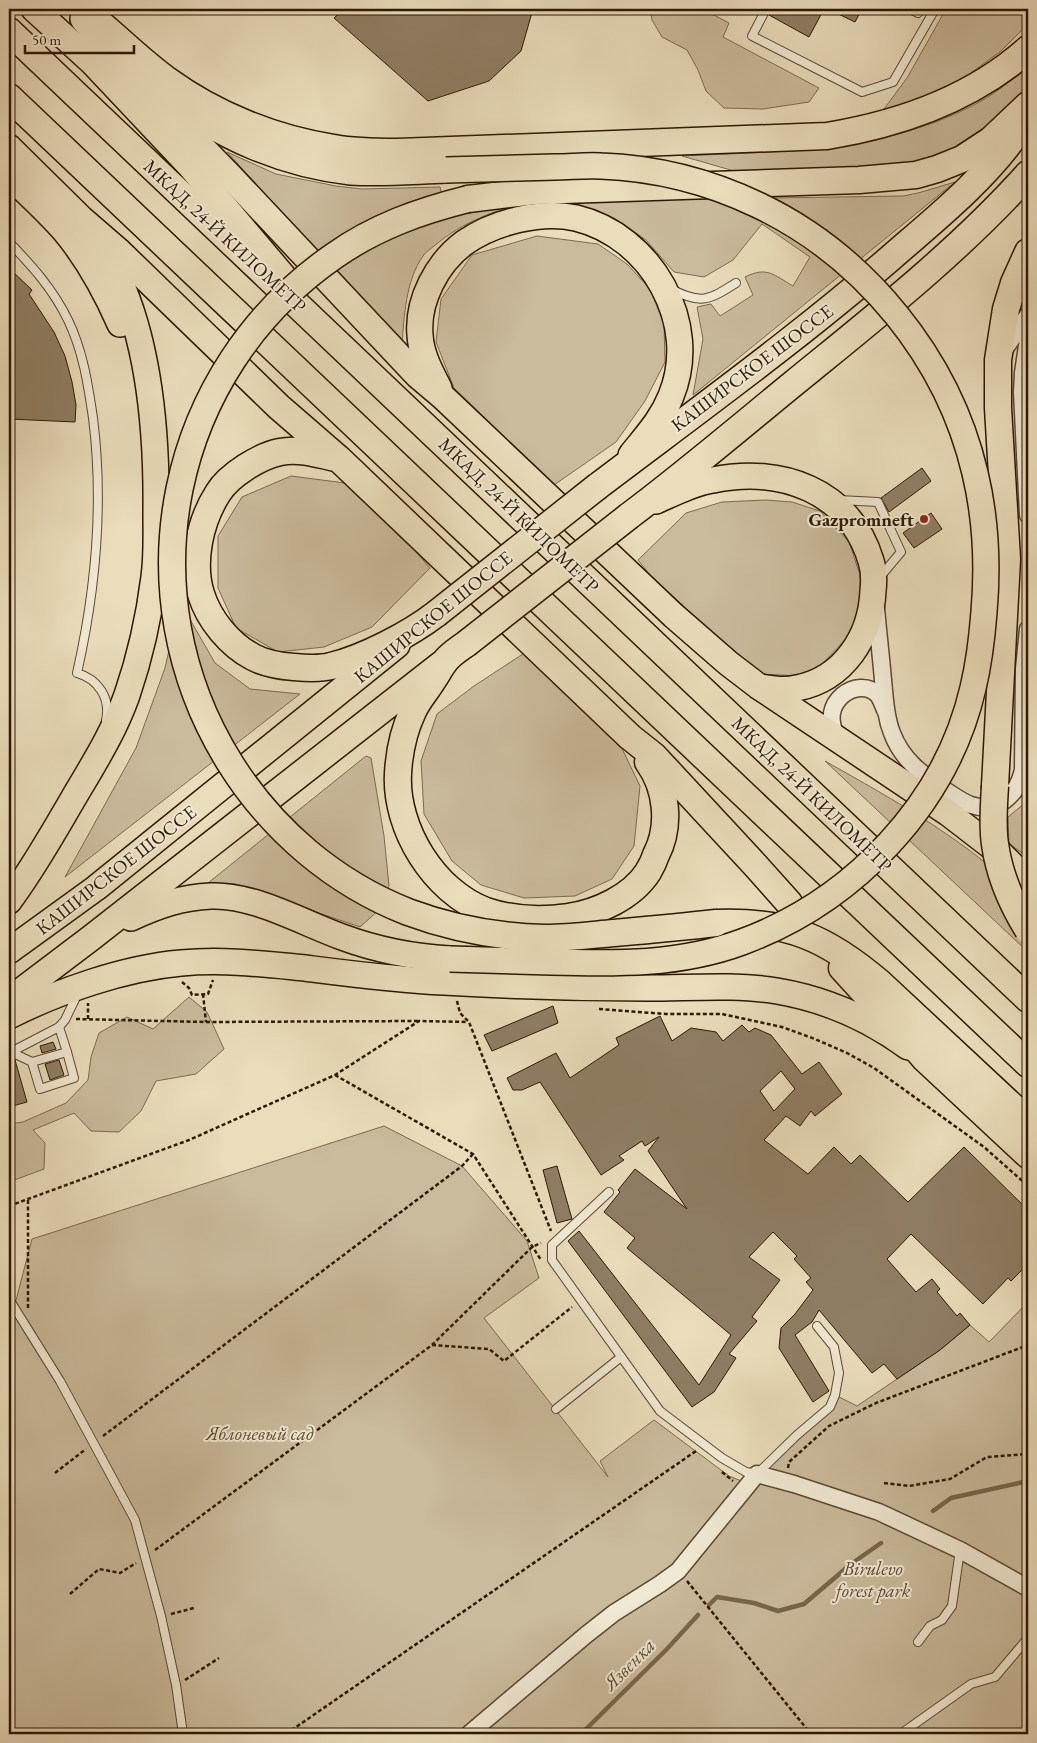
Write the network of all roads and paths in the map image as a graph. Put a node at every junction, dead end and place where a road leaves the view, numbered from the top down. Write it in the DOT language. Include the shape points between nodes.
graph roads {
  1 [pos="34,9"];
  2 [pos="766,9"];
  3 [pos="910,9"];
  4 [pos="921,9"];
  5 [pos="935,9"];
  6 [pos="79,11"];
  7 [pos="9,31"];
  8 [pos="1028,49"];
  9 [pos="9,97"];
  10 [pos="1028,105"];
  11 [pos="1028,117"];
  12 [pos="9,148"];
  13 [pos="1028,174"];
  14 [pos="9,175"];
  15 [pos="81,219"];
  16 [pos="148,230"];
  17 [pos="9,242"];
  18 [pos="1028,252"];
  19 [pos="736,283"];
  20 [pos="663,285"];
  21 [pos="1028,315"];
  22 [pos="1028,340"];
  23 [pos="350,355"];
  24 [pos="998,360"];
  25 [pos="443,397"];
  26 [pos="152,424"];
  27 [pos="319,440"];
  28 [pos="339,459"];
  29 [pos="608,478"];
  30 [pos="634,512"];
  31 [pos="1028,515"];
  32 [pos="874,584"];
  33 [pos="430,619"];
  34 [pos="1028,629"];
  35 [pos="456,651"];
  36 [pos="1026,667"];
  37 [pos="758,686"];
  38 [pos="887,714"];
  39 [pos="630,737"];
  40 [pos="841,742"];
  41 [pos="99,754"];
  42 [pos="1028,881"];
  43 [pos="9,901"];
  44 [pos="788,903"];
  45 [pos="1028,930"];
  46 [pos="91,938"];
  47 [pos="9,951"];
  48 [pos="835,960"];
  49 [pos="216,976"];
  50 [pos="84,985"];
  51 [pos="203,994"];
  52 [pos="208,994"];
  53 [pos="1028,999"];
  54 [pos="9,1000"];
  55 [pos="457,1003"];
  56 [pos="599,1009"];
  57 [pos="9,1016"];
  58 [pos="88,1019"];
  59 [pos="419,1021"];
  60 [pos="206,1022"];
  61 [pos="469,1022"];
  62 [pos="59,1027"];
  63 [pos="10,1052"];
  64 [pos="67,1052"];
  65 [pos="925,1059"];
  66 [pos="32,1062"];
  67 [pos="1028,1064"];
  68 [pos="335,1075"];
  69 [pos="1028,1121"];
  70 [pos="473,1154"];
  71 [pos="1028,1155"];
  72 [pos="1028,1186"];
  73 [pos="609,1192"];
  74 [pos="28,1199"];
  75 [pos="9,1206"];
  76 [pos="553,1237"];
  77 [pos="546,1240"];
  78 [pos="532,1247"];
  79 [pos="9,1299"];
  80 [pos="573,1306"];
  81 [pos="817,1326"];
  82 [pos="28,1327"];
  83 [pos="432,1345"];
  84 [pos="1028,1346"];
  85 [pos="621,1357"];
  86 [pos="556,1409"];
  87 [pos="94,1443"];
  88 [pos="700,1449"];
  89 [pos="1028,1454"];
  90 [pos="788,1469"];
  91 [pos="55,1473"];
  92 [pos="757,1474"];
  93 [pos="884,1484"];
  94 [pos="960,1550"];
  95 [pos="145,1557"];
  96 [pos="678,1571"];
  97 [pos="1028,1588"];
  98 [pos="70,1594"];
  99 [pos="194,1608"];
  100 [pos="161,1616"];
  101 [pos="1028,1638"];
  102 [pos="918,1642"];
  103 [pos="219,1658"];
  104 [pos="176,1685"];
  105 [pos="902,1733"];
  106 [pos="183,1734"];
  107 [pos="286,1734"];
  108 [pos="469,1734"];
  109 [pos="809,1734"];
  1 -- 23 [label="main road" via="92,62 190,166"];
  2 -- 5 [label="lane" via="752,36 862,92 893,82"];
  3 -- 4 [label="lane" via="918,13"];
  6 -- 8 [label="highway" via="199,101 266,130 301,141 368,152 827,136 884,125 936,106 993,75"];
  6 -- 25 [label="main road" via="133,77 417,375"];
  6 -- 46 [label="main road, bridge" via="142,74 179,104 239,140 280,157 351,172 601,166 675,176 720,188 761,206 804,231 838,254 868,283 900,318 930,363 948,397 975,473 986,555 982,642 973,690 959,733 941,771 908,821 875,858 846,884 780,926 741,942 670,960 606,964 427,958 370,946 260,904 213,896 170,902"];
  7 -- 23 [label="highway, МКАД, 24-Й КИЛОМЕТР"];
  9 -- 16 [label="highway"];
  10 -- 69 [label="highway, bridge" via="991,140 962,159 916,175 858,180 535,191 468,199 436,207 369,234 300,282 271,310 241,348 216,388 184,466 171,556 182,652 196,697 216,741 245,787 275,823 314,859 360,889 407,911 458,927 503,935 582,936 738,922 765,924 800,933 855,961"];
  11 -- 29 [label="highway, КАШИРСКОЕ ШОССЕ" via="1011,142 980,176 855,289"];
  12 -- 15 [label="highway"];
  13 -- 30 [label="highway, КАШИРСКОЕ ШОССЕ" via="964,240 882,311"];
  14 -- 26 [label="main road" via="63,230 84,257 110,301 126,337"];
  15 -- 26 [label="main road" via="119,279 131,312 149,387"];
  15 -- 27 [label="highway" via="278,407"];
  16 -- 27 [label="highway" via="220,330"];
  16 -- 67 [label="highway"];
  17 -- 41 [label="lane" via="35,269 58,302 76,339 88,381 97,453 98,527 91,601 76,673 95,682 105,699 107,715"];
  18 -- 24 [label="highway" via="1006,309"];
  19 -- 20 [label="lane" via="713,297 699,299"];
  20 -- 25 [label="main road" via="647,262 626,242 600,226 576,218 550,215 520,218 488,231 451,255 426,295 420,318 420,336 426,362"];
  20 -- 29 [label="main road" via="674,311 680,339 680,363 672,394 662,418"];
  21 -- 24 [label="street"];
  22 -- 31 [label="street" via="1022,392"];
  23 -- 53 [label="highway, МКАД, 24-Й КИЛОМЕТР"];
  24 -- 45 [label="highway, bridge" via="1007,568 993,819 1001,872"];
  25 -- 37 [label="main road" via="674,616"];
  26 -- 41 [label="main road" via="156,534 148,616 127,694 113,731"];
  27 -- 28 [label="highway"];
  28 -- 33 [label="highway" via="302,450 279,452 236,473 218,492 204,522 197,562 201,595 213,619 228,639 253,657 276,665 305,668 330,667 370,652"];
  28 -- 39 [label="highway"];
  29 -- 33 [label="highway, КАШИРСКОЕ ШОССЕ, bridge"];
  30 -- 32 [label="main road" via="710,480 747,476 783,479 805,486 830,500 852,522 872,563"];
  30 -- 35 [label="highway, КАШИРСКОЕ ШОССЕ, bridge"];
  32 -- 37 [label="main road" via="868,627 847,660 833,672 798,688 779,690"];
  32 -- 38 [label="street"];
  33 -- 47 [label="main road, КАШИРСКОЕ ШОССЕ" via="96,888"];
  34 -- 36 [label="street"];
  35 -- 39 [label="highway" via="413,710 402,741 399,799 419,853 437,877 460,896 485,910 517,919 551,920 580,916 625,896 648,873 661,847 666,816 662,790 651,766"];
  35 -- 46 [label="main road, КАШИРСКОЕ ШОССЕ"];
  36 -- 38 [label="street" via="1021,780 1010,797 993,806 966,804 915,769 898,747"];
  37 -- 40 [label="main road"];
  38 -- 40 [label="street" via="877,694 862,689 847,692 836,702 831,717 834,732"];
  39 -- 44 [label="highway" via="654,756"];
  40 -- 42 [label="main road" via="948,813 1000,853"];
  41 -- 43 [label="main road"];
  46 -- 54 [label="main road, КАШИРСКОЕ ШОССЕ"];
  48 -- 65 [label="highway"];
  49 -- 52 [label="path"];
  50 -- 57 [label="main road"];
  50 -- 62 [label="lane"];
  50 -- 65 [label="main road" via="146,968 210,960 445,982 579,987 748,987 778,991 848,1012 894,1036"];
  51 -- 60 [label="path"];
  55 -- 61 [label="path" via="460,1013"];
  56 -- 72 [label="path" via="722,1014 782,1027 815,1039 874,1068 984,1147"];
  58 -- 60 [label="path"];
  59 -- 60 [label="path"];
  59 -- 61 [label="path"];
  59 -- 68 [label="path"];
  61 -- 76 [label="path"];
  62 -- 63 [label="lane"];
  62 -- 64 [label="lane"];
  63 -- 66 [label="lane"];
  64 -- 66 [label="lane"];
  64 -- 66 [label="lane" via="74,1078 40,1089"];
  65 -- 71 [label="highway"];
  68 -- 70 [label="path"];
  68 -- 74 [label="path" via="189,1140"];
  70 -- 78 [label="path"];
  70 -- 87 [label="path" via="462,1166"];
  73 -- 85 [label="lane" via="552,1245 552,1260"];
  74 -- 75 [label="path"];
  74 -- 82 [label="path"];
  77 -- 78 [label="path"];
  78 -- 83 [label="path"];
  79 -- 82 [label="lane"];
  80 -- 83 [label="path" via="504,1361 489,1349"];
  81 -- 92 [label="lane" via="834,1347 839,1373 830,1408"];
  82 -- 87 [label="lane"];
  83 -- 95 [label="path"];
  84 -- 90 [label="path" via="876,1402 829,1426 789,1462"];
  85 -- 86 [label="lane"];
  85 -- 92 [label="lane" via="660,1411 722,1458 746,1472"];
  87 -- 91 [label="path"];
  87 -- 95 [label="lane" via="136,1520"];
  88 -- 107 [label="path"];
  89 -- 93 [label="path" via="987,1457 950,1478 909,1486"];
  92 -- 94 [label="street" via="879,1512"];
  92 -- 96 [label="street"];
  94 -- 97 [label="street"];
  94 -- 102 [label="lane" via="952,1606"];
  95 -- 98 [label="path" via="120,1573 100,1569"];
  95 -- 100 [label="lane"];
  96 -- 108 [label="street" via="614,1613"];
  96 -- 109 [label="path"];
  99 -- 100 [label="path"];
  100 -- 104 [label="lane"];
  101 -- 105 [label="lane" via="995,1677 971,1684"];
  103 -- 104 [label="path"];
  104 -- 106 [label="lane"];
}
